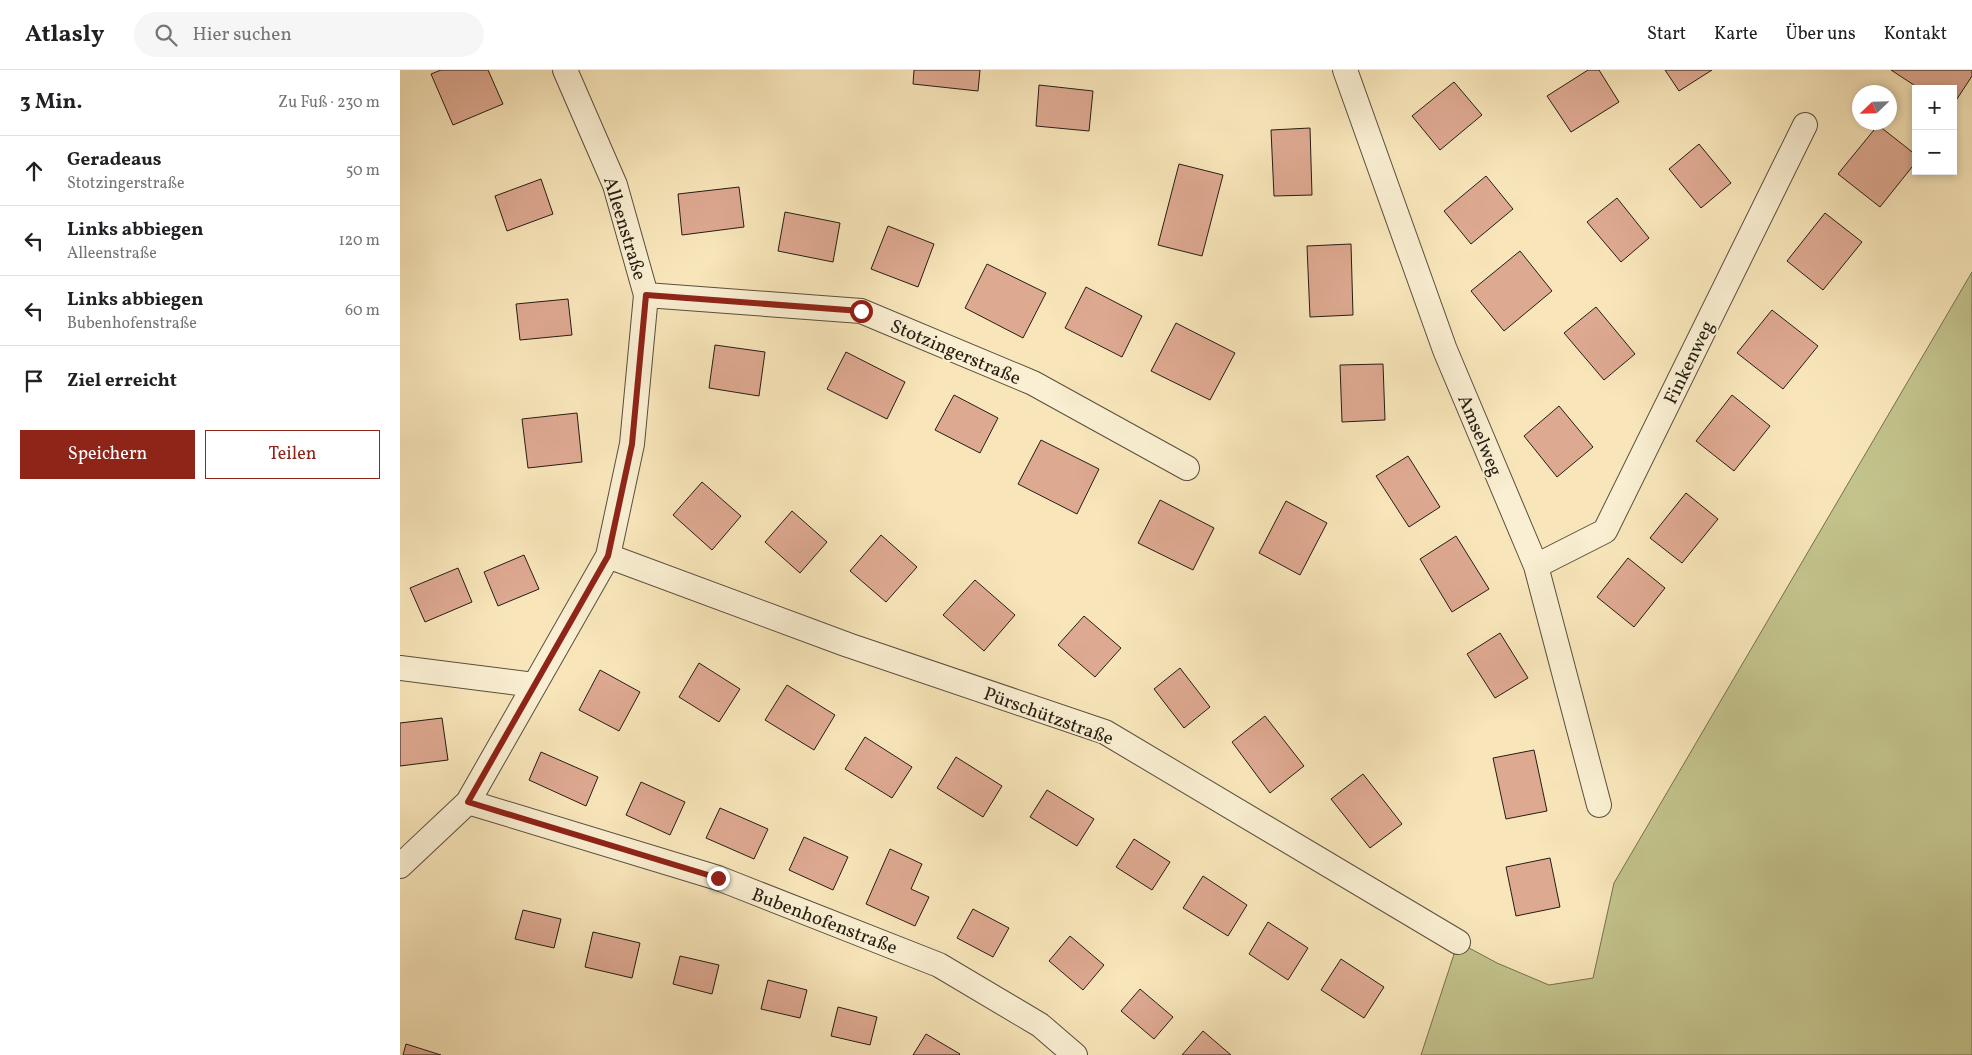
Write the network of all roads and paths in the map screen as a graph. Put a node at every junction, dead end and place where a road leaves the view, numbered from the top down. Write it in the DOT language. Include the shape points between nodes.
graph roads {
  1 [pos="565,70"];
  2 [pos="1345,70"];
  3 [pos="1805,125"];
  4 [pos="646,295"];
  5 [pos="1187,468"];
  6 [pos="608,556"];
  7 [pos="1536,566"];
  8 [pos="400,668"];
  9 [pos="534,685"];
  10 [pos="468,802"];
  11 [pos="1600,804"];
  12 [pos="400,866"];
  13 [pos="1458,942"];
  14 [pos="1075,1055"];
  1 -- 4 [label="street, Alleenstraße" via="615,185"];
  2 -- 7 [label="street, Amselweg" via="1445,350"];
  3 -- 7 [label="street, Finkenweg" via="1605,531"];
  4 -- 5 [label="street, Stotzingerstraße" via="861,311 1033,383"];
  4 -- 6 [label="street, Alleenstraße" via="632,444"];
  6 -- 9 [label="street, Alleenstraße"];
  6 -- 13 [label="street, Pürschützstraße" via="848,645 1106,732"];
  7 -- 11 [label="street, Amselweg"];
  8 -- 9 [label="street"];
  9 -- 10 [label="street, Alleenstraße"];
  10 -- 12 [label="street, Alleenstraße"];
  10 -- 14 [label="street, Bubenhofenstraße" via="718,878 939,965 1040,1025"];
}
